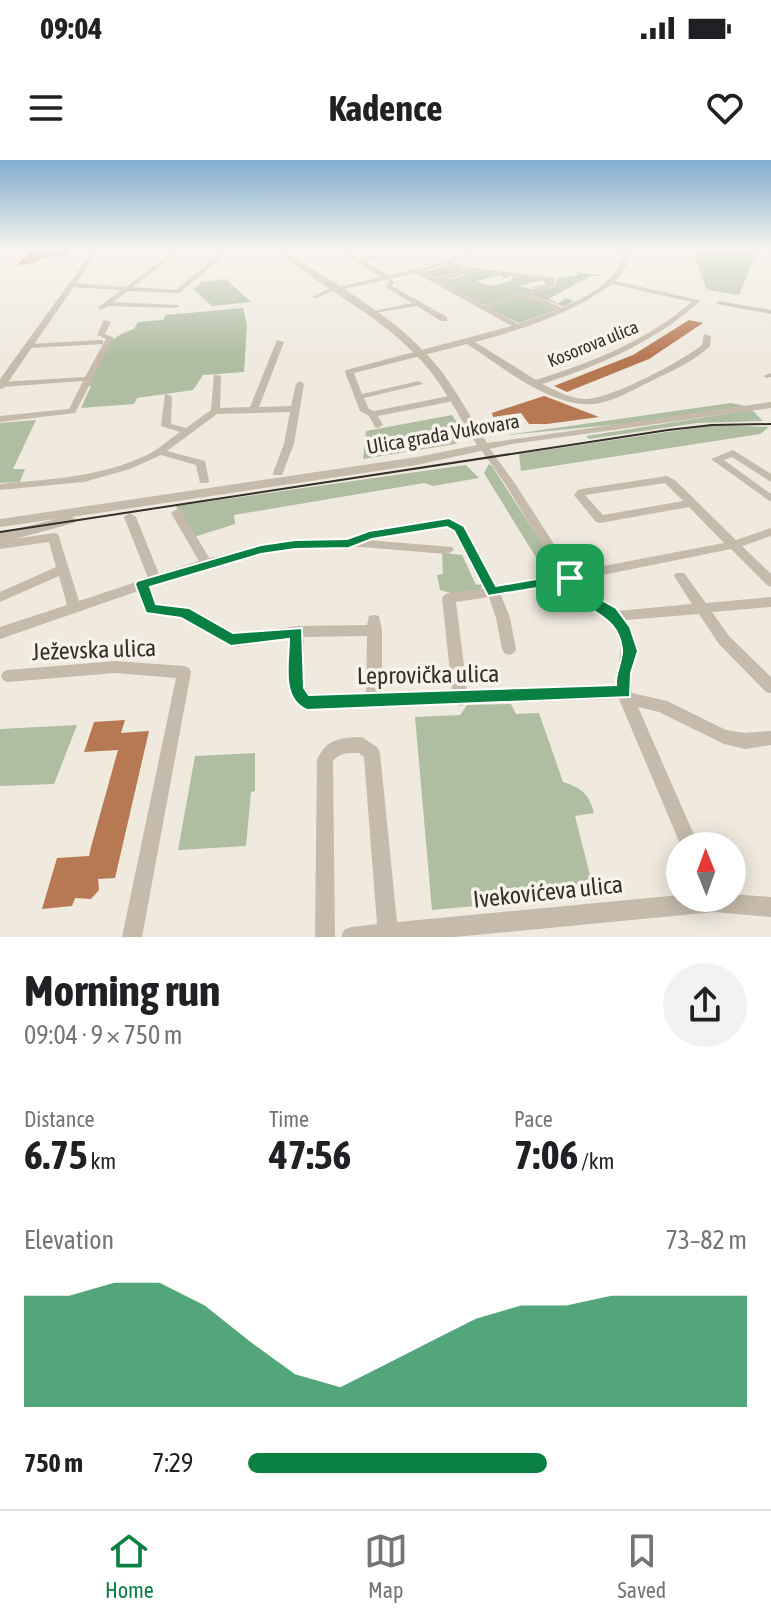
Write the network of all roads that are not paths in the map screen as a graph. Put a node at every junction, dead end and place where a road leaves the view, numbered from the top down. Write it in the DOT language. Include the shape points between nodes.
graph roads {
  1 [pos="71,285"];
  2 [pos="78,285"];
  3 [pos="128,285"];
  4 [pos="186,285"];
  5 [pos="331,285"];
  6 [pos="359,285"];
  7 [pos="387,285"];
  8 [pos="441,285"];
  9 [pos="546,285"];
  10 [pos="605,285"];
  11 [pos="626,285"];
  12 [pos="126,287"];
  13 [pos="337,289"];
  14 [pos="524,294"];
  15 [pos="315,297"];
  16 [pos="719,303"];
  17 [pos="418,304"];
  18 [pos="176,306"];
  19 [pos="482,307"];
  20 [pos="562,310"];
  21 [pos="771,312"];
  22 [pos="371,313"];
  23 [pos="444,319"];
  24 [pos="107,322"];
  25 [pos="516,326"];
  26 [pos="707,336"];
  27 [pos="466,340"];
  28 [pos="280,342"];
  29 [pos="102,344"];
  30 [pos="29,346"];
  31 [pos="420,352"];
  32 [pos="217,376"];
  33 [pos="83,379"];
  34 [pos="536,383"];
  35 [pos="300,384"];
  36 [pos="419,384"];
  37 [pos="1,385"];
  38 [pos="168,396"];
  39 [pos="359,397"];
  40 [pos="454,398"];
  41 [pos="76,404"];
  42 [pos="771,405"];
  43 [pos="34,408"];
  44 [pos="254,409"];
  45 [pos="296,409"];
  46 [pos="215,411"];
  47 [pos="373,414"];
  48 [pos="0,419"];
  49 [pos="378,425"];
  50 [pos="188,431"];
  51 [pos="484,447"];
  52 [pos="160,452"];
  53 [pos="278,473"];
  54 [pos="771,479"];
  55 [pos="204,481"];
  56 [pos="0,487"];
  57 [pos="221,490"];
  58 [pos="190,495"];
  59 [pos="771,499"];
  60 [pos="691,503"];
  61 [pos="126,511"];
  62 [pos="177,513"];
  63 [pos="0,523"];
  64 [pos="771,532"];
  65 [pos="0,538"];
  66 [pos="349,543"];
  67 [pos="0,545"];
  68 [pos="733,545"];
  69 [pos="448,550"];
  70 [pos="206,563"];
  71 [pos="61,570"];
  72 [pos="680,576"];
  73 [pos="570,578"];
  74 [pos="148,582"];
  75 [pos="771,582"];
  76 [pos="493,592"];
  77 [pos="0,597"];
  78 [pos="771,602"];
  79 [pos="74,608"];
  80 [pos="702,610"];
  81 [pos="615,616"];
  82 [pos="297,632"];
  83 [pos="0,633"];
  84 [pos="509,649"];
  85 [pos="8,676"];
  86 [pos="771,687"];
  87 [pos="625,695"];
  88 [pos="460,699"];
  89 [pos="374,700"];
  90 [pos="771,738"];
  91 [pos="684,832"];
  92 [pos="746,904"];
  93 [pos="666,905"];
  94 [pos="771,907"];
  95 [pos="388,934"];
  96 [pos="132,937"];
  97 [pos="325,937"];
  98 [pos="351,937"];
  1 -- 30 [label="street"];
  2 -- 12 [label="street"];
  3 -- 12 [label="street"];
  4 -- 12 [label="street" via="178,292"];
  5 -- 13 [label="street"];
  6 -- 13 [label="street"];
  7 -- 17 [label="street"];
  8 -- 19 [label="street"];
  9 -- 14 [label="street"];
  10 -- 20 [label="street"];
  11 -- 34 [label="street, Kosorova ulica" via="697,301 634,347"];
  12 -- 18 [label="street" via="104,306"];
  13 -- 15 [label="street"];
  13 -- 22 [label="street"];
  14 -- 19 [label="street"];
  14 -- 20 [label="street"];
  16 -- 21 [label="street"];
  17 -- 22 [label="street"];
  17 -- 23 [label="street"];
  19 -- 25 [label="street"];
  20 -- 25 [label="street"];
  22 -- 31 [label="street"];
  24 -- 29 [label="street" via="101,335 110,336"];
  25 -- 27 [label="street"];
  26 -- 34 [label="street, Kosorova ulica" via="697,354 597,402 577,401"];
  27 -- 31 [label="street"];
  27 -- 34 [label="street, Kosorova ulica"];
  28 -- 44 [label="street"];
  29 -- 30 [label="street"];
  29 -- 41 [label="street"];
  30 -- 37 [label="street"];
  31 -- 39 [label="street" via="349,372"];
  31 -- 40 [label="street"];
  32 -- 46 [label="street"];
  33 -- 37 [label="street"];
  35 -- 45 [label="street"];
  36 -- 39 [label="street"];
  38 -- 50 [label="street" via="166,426"];
  39 -- 47 [label="street" via="365,411"];
  40 -- 47 [label="street"];
  40 -- 51 [label="street"];
  41 -- 43 [label="street"];
  41 -- 48 [label="street" via="65,413"];
  42 -- 51 [label="street, Ulica grada Vukovara"];
  44 -- 45 [label="street"];
  44 -- 46 [label="street"];
  45 -- 53 [label="street"];
  46 -- 50 [label="street"];
  47 -- 49 [label="street"];
  50 -- 52 [label="street"];
  51 -- 57 [label="street, Ulica grada Vukovara"];
  51 -- 73 [label="street"];
  52 -- 55 [label="street" via="201,463"];
  52 -- 56 [label="street" via="84,479"];
  54 -- 59 [label="street" via="733,453 716,459"];
  55 -- 57 [label="street"];
  55 -- 58 [label="street"];
  57 -- 58 [label="street, Ulica grada Vukovara"];
  58 -- 61 [label="street, Ulica grada Vukovara"];
  60 -- 60 [label="street" via="662,479 579,495 600,519"];
  60 -- 68 [label="street"];
  61 -- 63 [label="street, Ulica grada Vukovara"];
  61 -- 65 [label="street, Ulica grada Vukovara"];
  61 -- 74 [label="street"];
  62 -- 70 [label="street"];
  64 -- 68 [label="street"];
  66 -- 69 [label="street"];
  66 -- 70 [label="street" via="295,544"];
  66 -- 76 [label="street" via="369,535 454,524"];
  67 -- 71 [label="street" via="54,537"];
  68 -- 73 [label="street"];
  68 -- 75 [label="street"];
  70 -- 74 [label="street"];
  71 -- 77 [label="street"];
  71 -- 79 [label="street"];
  72 -- 80 [label="street"];
  73 -- 76 [label="street"];
  73 -- 81 [label="street" via="586,598"];
  74 -- 79 [label="street"];
  74 -- 82 [label="street" via="151,609 184,612 231,640"];
  76 -- 84 [label="street"];
  76 -- 88 [label="street" via="449,598"];
  78 -- 80 [label="street"];
  79 -- 83 [label="street"];
  80 -- 81 [label="street"];
  80 -- 86 [label="street" via="732,650"];
  81 -- 87 [label="street" via="630,651 623,673"];
  82 -- 89 [label="street, Leprovička ulica" via="300,698"];
  82 -- 89 [label="street" via="375,625"];
  85 -- 96 [label="street, Ježevska ulica" via="115,667 182,669 185,676"];
  87 -- 88 [label="street, Leprovička ulica"];
  87 -- 90 [label="street, Leprovička ulica" via="687,715 724,737"];
  87 -- 91 [label="street"];
  88 -- 89 [label="street, Leprovička ulica"];
  92 -- 94 [label="street, Ivekovićeva ulica"];
  93 -- 95 [label="street, Ivekovićeva ulica"];
  95 -- 97 [label="street" via="372,753 362,745 336,747 325,760"];
  95 -- 98 [label="street, Ivekovićeva ulica"];
}
